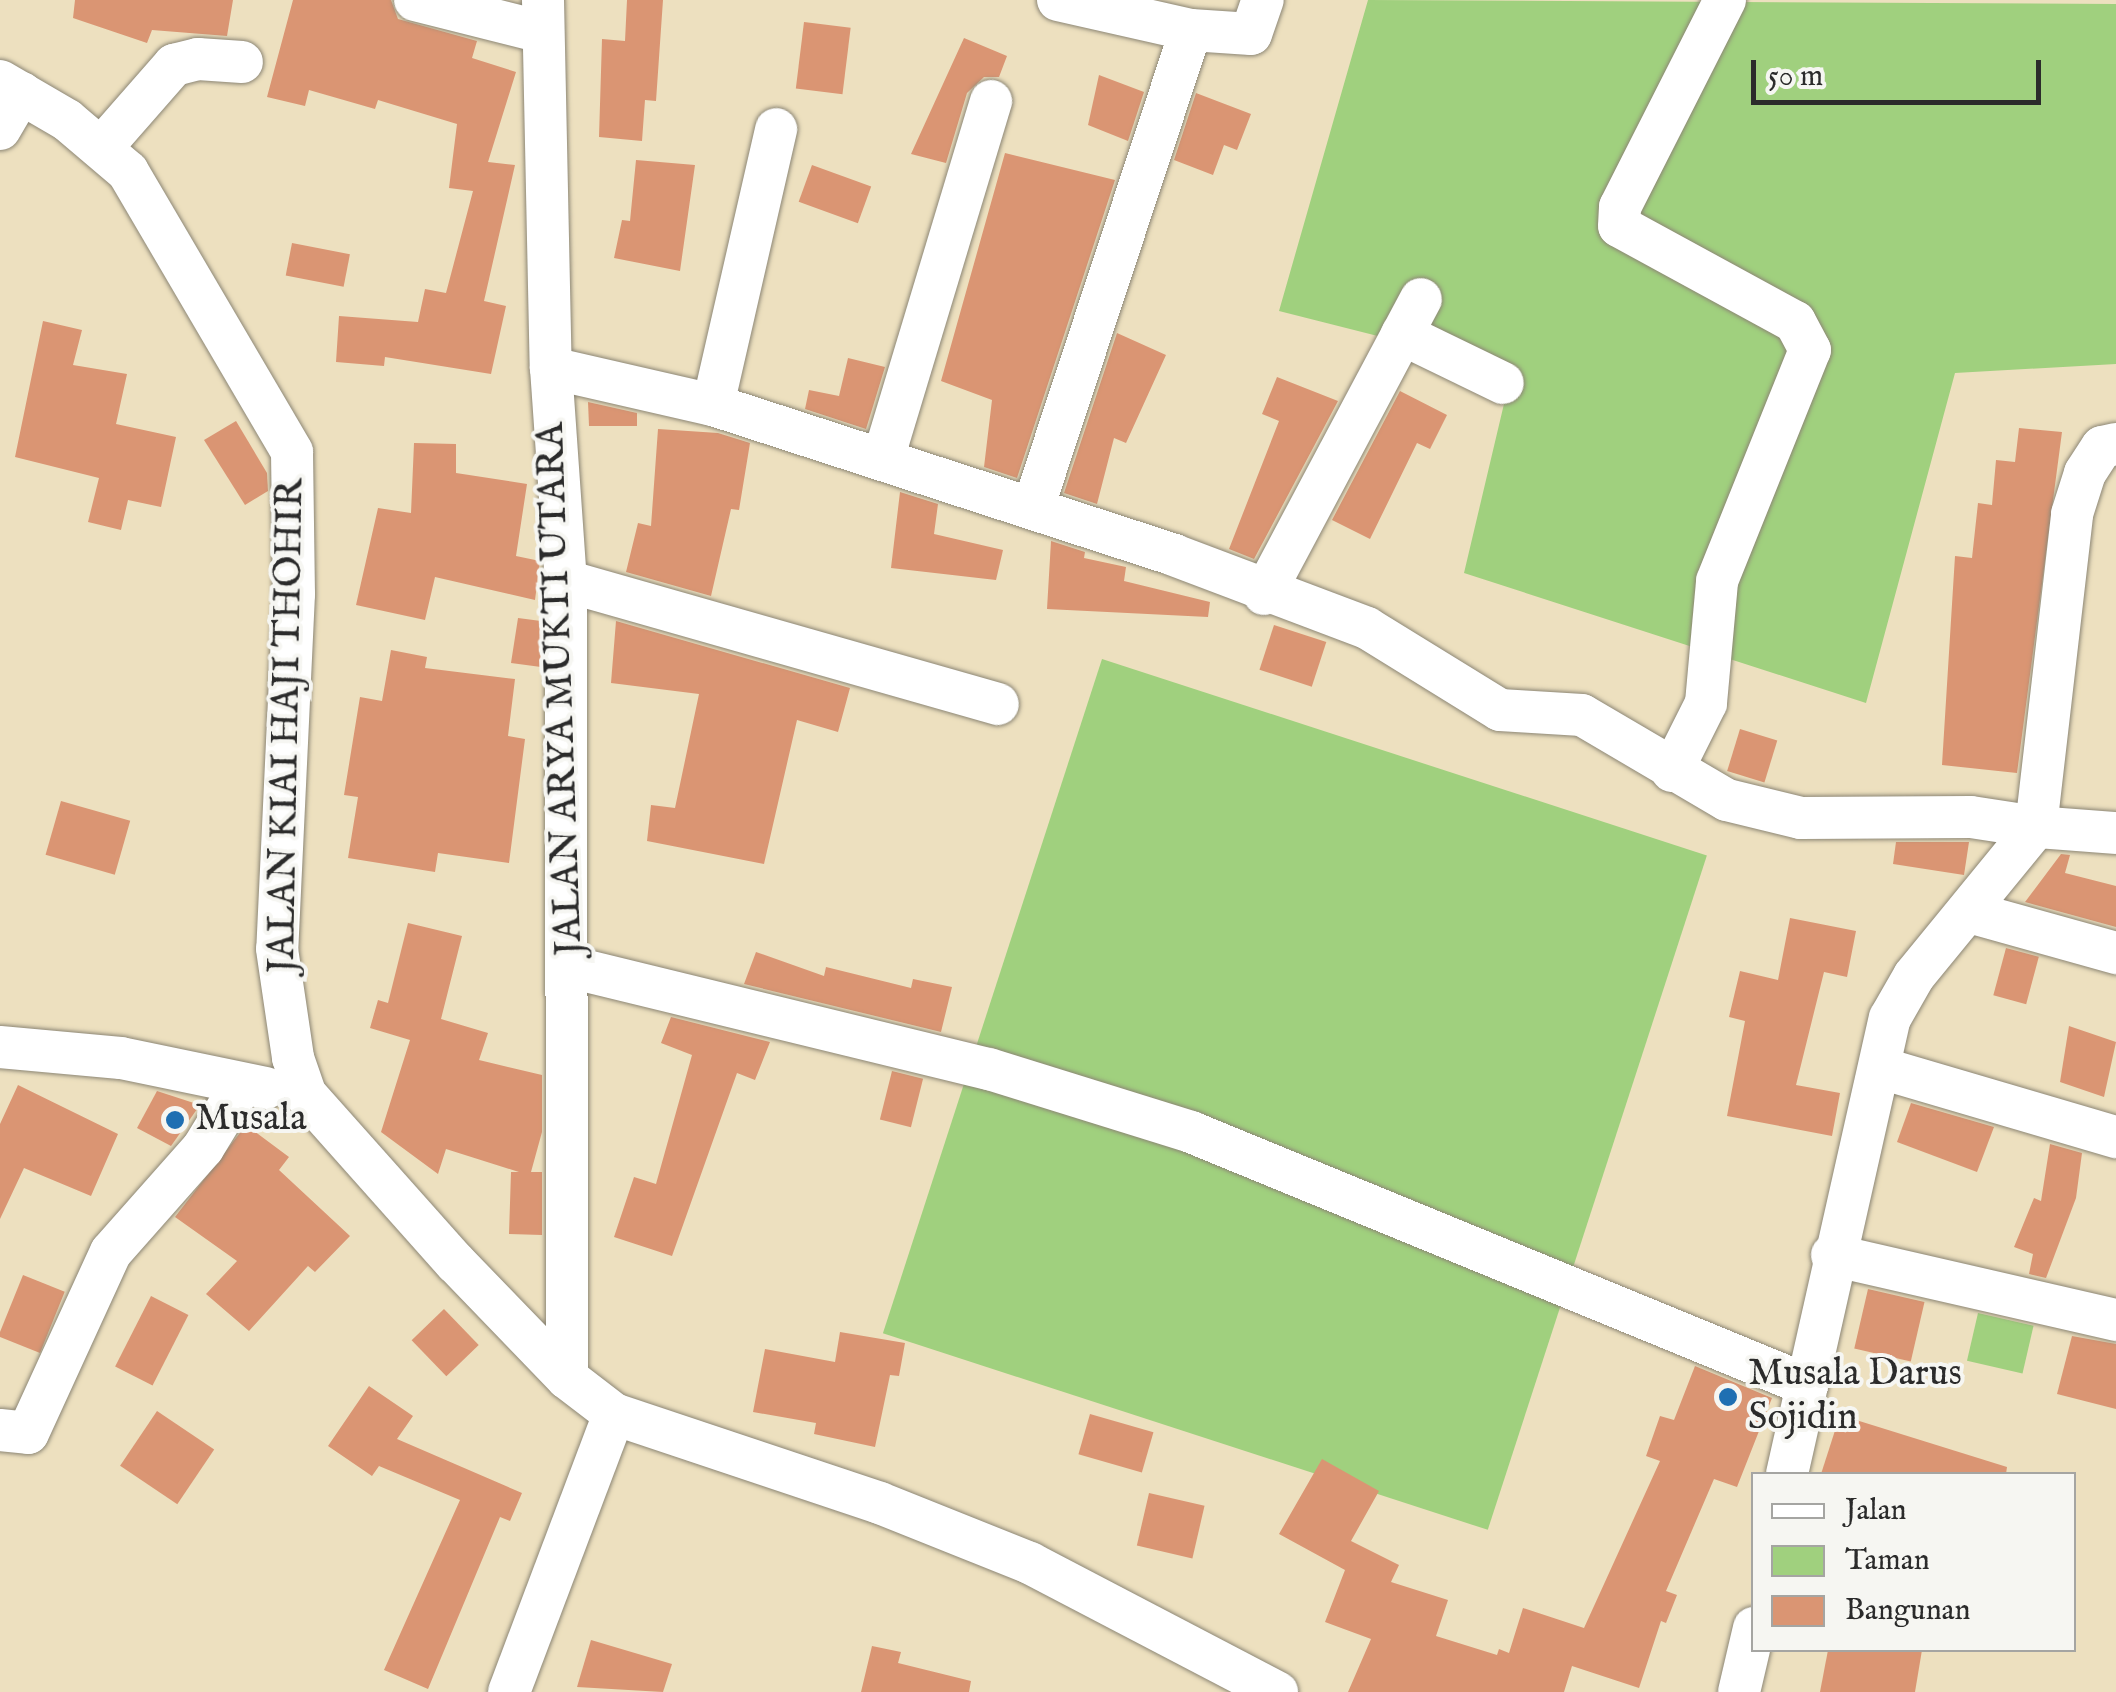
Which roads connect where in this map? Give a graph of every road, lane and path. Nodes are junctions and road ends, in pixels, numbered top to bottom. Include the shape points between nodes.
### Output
1 (415, 0) edge
2 (1028, 0) edge
3 (1058, 0) edge
4 (1263, 0) edge
5 (1725, 0) edge
6 (543, 16) edge
7 (1191, 30) junction
8 (242, 62) dead end
9 (7, 101) edge
10 (991, 101) dead end
11 (776, 129) dead end
12 (103, 146) junction
13 (551, 368) junction
14 (1504, 383) dead end
15 (712, 405) junction
16 (2116, 444) edge
17 (882, 459) junction
18 (1033, 508) junction
19 (566, 580) junction
20 (1264, 594) junction
21 (998, 704) dead end
22 (1672, 771) junction
23 (2036, 827) junction
24 (2116, 833) edge
25 (1969, 912) junction
26 (2116, 953) edge
27 (570, 967) junction
28 (0, 1047) edge
29 (1881, 1068) junction
30 (242, 1084) junction
31 (306, 1096) junction
32 (2116, 1137) edge
33 (1832, 1256) junction
34 (2116, 1320) edge
35 (568, 1378) junction
36 (1807, 1385) junction
37 (614, 1414) junction
38 (0, 1430) edge
39 (1787, 1472) edge
40 (1751, 1642) edge
41 (509, 1692) edge
42 (1277, 1692) edge
43 (1740, 1692) edge

1 - 6 street
2 - 3 street
3 - 7 street
4 - 7 street via 1251,34
5 - 22 street via 1620,207 1618,226 1795,322 1810,350 1717,581 1706,703
6 - 13 street, JALAN ARYA MUKTI UTARA
7 - 18 street
8 - 12 street via 198,58 174,65
9 - 12 street, JALAN KIAI HAJI THOHIR
10 - 17 street
11 - 15 street
12 - 31 street, JALAN KIAI HAJI THOHIR via 167,233 292,452 294,594 277,948 293,1058
13 - 15 street
13 - 19 street, JALAN ARYA MUKTI UTARA
14 - 20 street via 1412,316
15 - 17 street
16 - 23 street via 2102,446 2085,473 2072,514
17 - 18 street
18 - 20 street via 1174,555
19 - 21 street
19 - 27 street, JALAN ARYA MUKTI UTARA
20 - 22 street via 1367,628 1500,710 1564,712 1602,722
22 - 23 street via 1727,800 1801,818 1971,817
23 - 24 street
23 - 25 street
25 - 26 street
25 - 29 street via 1914,976 1890,1018
27 - 35 street, JALAN ARYA MUKTI UTARA
27 - 36 street via 989,1069 1191,1132
28 - 30 street via 121,1058
29 - 32 street
29 - 33 street
30 - 31 street
30 - 38 street via 202,1148 112,1252 28,1432
31 - 35 street, JALAN KIAI HAJI THOHIR
33 - 34 street
33 - 36 street
35 - 37 street, JALAN KIAI HAJI THOHIR
36 - 39 street
37 - 41 street
37 - 42 street, JALAN KIAI HAJI THOHIR via 880,1503 1030,1563
40 - 43 street

